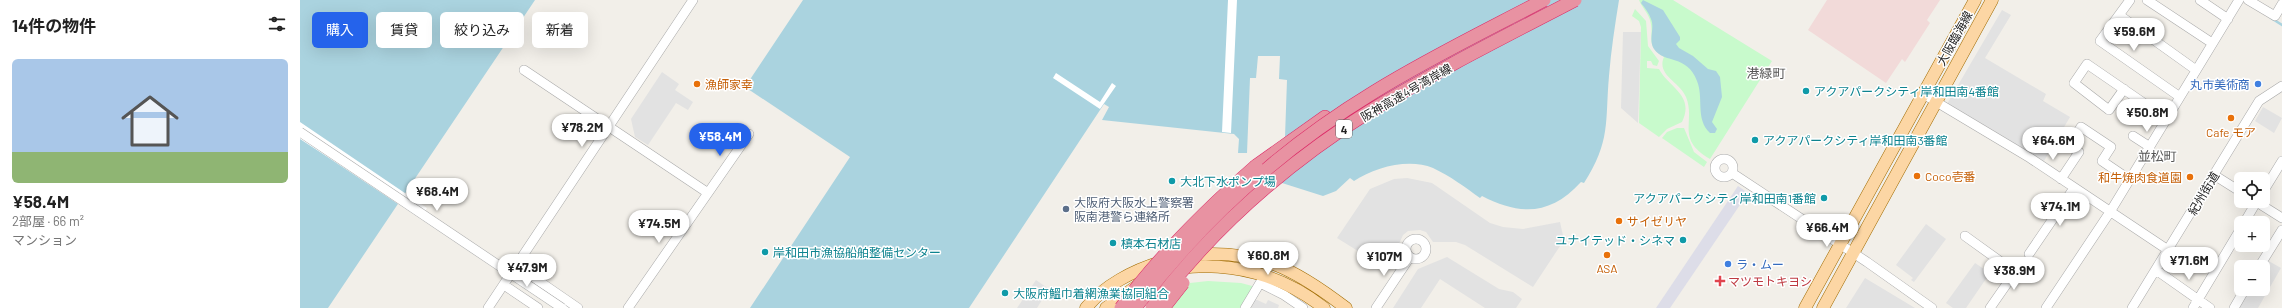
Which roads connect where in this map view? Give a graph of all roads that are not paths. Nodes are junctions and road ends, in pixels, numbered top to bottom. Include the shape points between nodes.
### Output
1 (693, 0) edge
2 (1544, 0) edge
3 (1575, 0) edge
4 (1975, 0) edge
5 (1992, 0) edge
6 (2130, 0) edge
7 (2147, 0) edge
8 (2200, 0) edge
9 (2239, 0) edge
10 (2248, 0) edge
11 (2282, 4) edge
12 (2119, 15) junction
13 (2228, 19) junction
14 (2212, 43) junction
15 (524, 70) dead end
16 (2196, 70) junction
17 (2282, 86) edge
18 (2124, 89) junction
19 (1373, 92) junction
20 (1924, 94) junction
21 (2180, 97) junction
22 (1936, 102) junction
23 (2167, 119) junction
24 (610, 125) junction
25 (300, 132) edge
26 (749, 134) dead end
27 (2133, 136) dead end
28 (2150, 147) junction
29 (2282, 161) edge
30 (1732, 173) dead end
31 (2214, 175) junction
32 (2061, 179) junction
33 (1275, 180) junction
34 (2130, 180) junction
35 (2270, 181) edge
36 (2074, 188) junction
37 (2234, 188) edge
38 (708, 193) junction
39 (2267, 208) edge
40 (2110, 212) junction
41 (2282, 218) edge
42 (2282, 230) edge
43 (1965, 236) dead end
44 (2234, 240) edge
45 (1840, 244) junction
46 (2168, 250) junction
47 (1852, 253) junction
48 (2029, 254) dead end
49 (1410, 257) dead end
50 (2263, 260) edge
51 (2022, 262) dead end
52 (516, 266) junction
53 (2156, 270) junction
54 (2015, 272) junction
55 (504, 285) junction
56 (2241, 296) edge
57 (2198, 300) junction
58 (488, 308) edge
59 (538, 308) edge
60 (562, 308) edge
61 (578, 308) edge
62 (628, 308) edge
63 (1086, 308) edge
64 (1106, 308) edge
65 (1121, 308) edge
66 (1135, 308) edge
67 (1152, 308) edge
68 (1164, 308) edge
69 (1245, 308) edge
70 (1303, 308) edge
71 (1324, 308) edge
72 (1346, 308) edge
73 (1376, 308) edge
74 (1805, 308) edge
75 (1823, 308) edge
76 (1932, 308) edge
77 (1990, 308) edge
78 (2046, 308) edge
79 (2132, 308) edge
80 (2193, 308) edge
81 (2210, 308) edge
82 (2234, 308) edge

1 - 24 street
2 - 19 highway, 阪神高速4号湾岸線 / 4, bridge
3 - 33 highway, 阪神高速4号湾岸線 / 4, bridge via 1370,112 1305,156
4 - 20 main road, 大阪臨海線
5 - 22 main road, 大阪臨海線
6 - 12 street
7 - 14 street
8 - 13 street
9 - 13 street
10 - 11 street via 2275,16
12 - 16 street
12 - 21 street via 2100,41
13 - 14 street
14 - 16 street
15 - 24 street
16 - 21 street
17 - 31 street, 紀州街道 via 2259,101
18 - 18 street via 2087,64 2074,83 2109,110
18 - 23 street
19 - 65 highway, 4, bridge via 1322,119 1256,166 1170,248
19 - 66 highway, 阪神高速4号湾岸線 / 4, bridge via 1288,152 1257,178 1202,230
20 - 22 street
20 - 45 main road, 大阪臨海線
21 - 23 street
22 - 32 street
22 - 47 main road, 大阪臨海線
23 - 28 street
24 - 38 street
24 - 52 street
25 - 60 street, bridge
26 - 38 street
27 - 28 street
28 - 34 street
29 - 35 street
30 - 45 street
31 - 37 street
31 - 46 street, 紀州街道
32 - 34 street via 2079,152 2069,146 2081,127 2111,147 2102,161
32 - 36 street
33 - 67 highway, 阪神高速4号湾岸線 / 4, bridge via 1213,237
33 - 68 highway, 4, bridge via 1215,243
34 - 40 street
36 - 40 street
36 - 48 street
38 - 62 street
39 - 41 street
40 - 46 street
40 - 78 street
42 - 50 street
43 - 54 street
44 - 57 street
45 - 47 street
45 - 74 main road, 大阪臨海線
46 - 53 street, 紀州街道
47 - 75 main road, 大阪臨海線
47 - 76 street
49 - 73 street
51 - 54 street
52 - 55 street
52 - 61 street
53 - 57 street
53 - 79 street, 紀州街道
54 - 77 street
55 - 58 street
55 - 59 street
56 - 82 street
57 - 80 street
57 - 81 street
63 - 72 main road via 1104,292 1148,266 1192,255 1252,257 1277,263 1299,274
64 - 71 main road via 1163,270 1213,266 1264,274 1295,288
69 - 70 street via 1260,283

